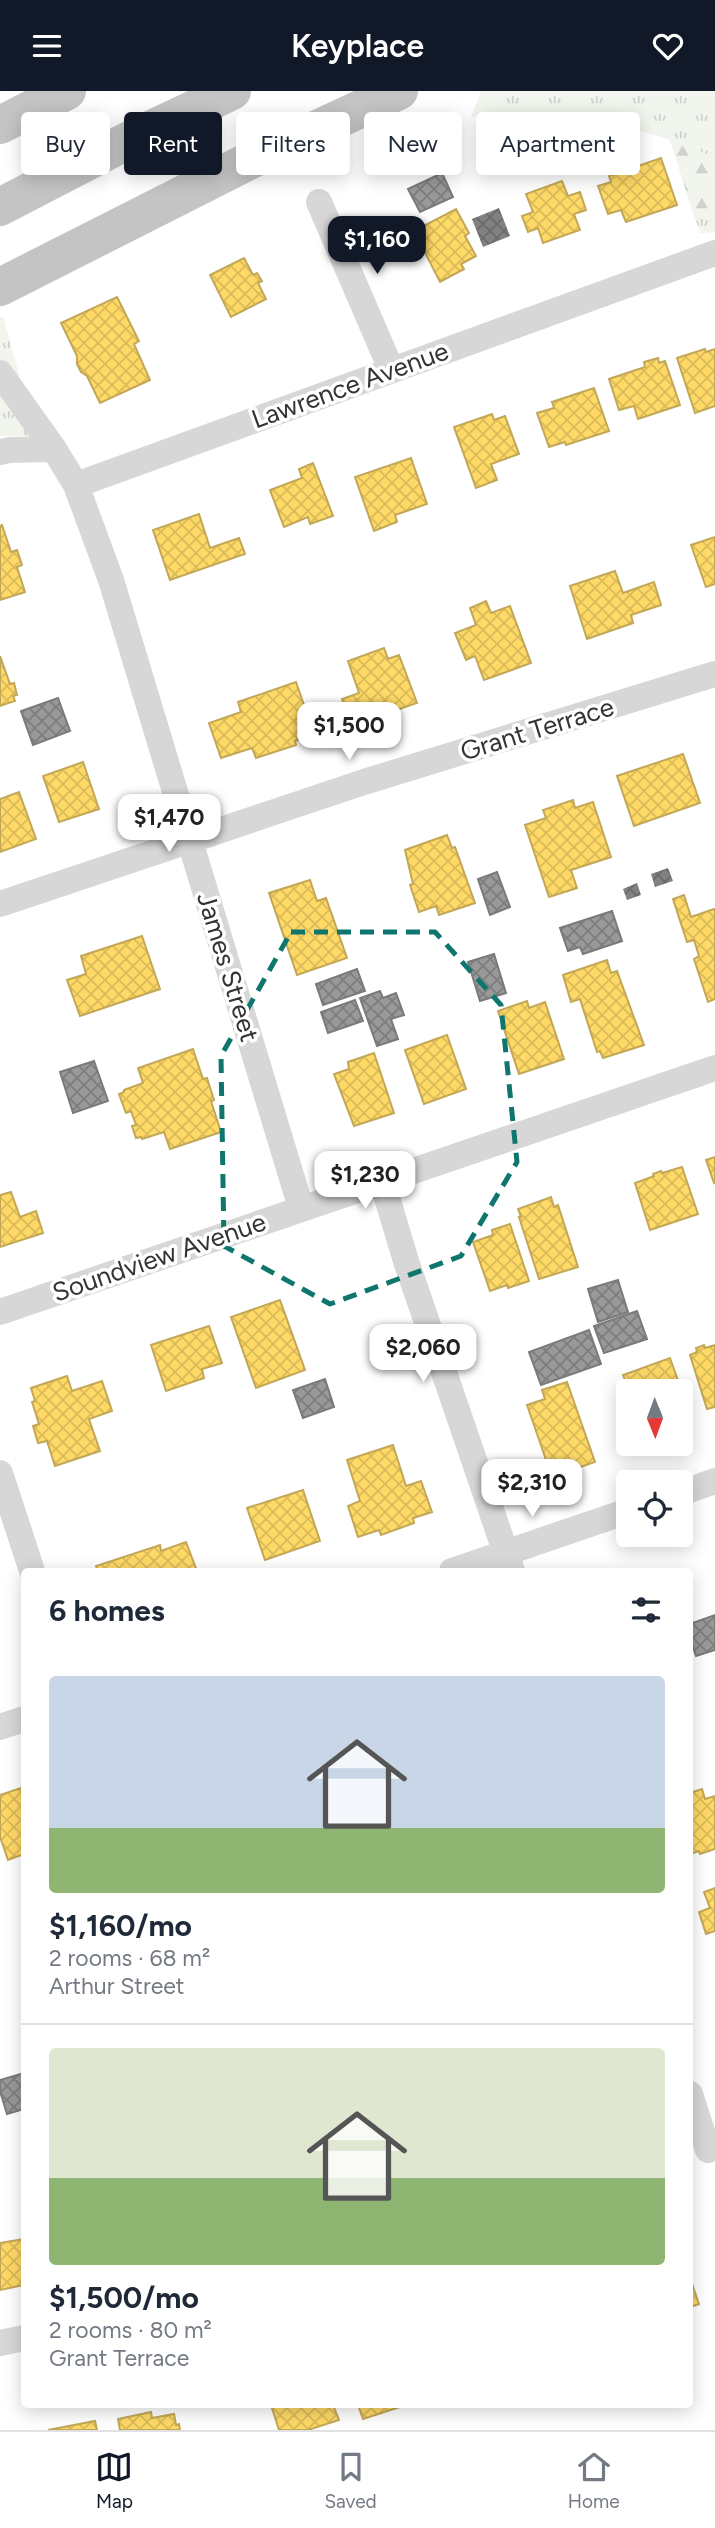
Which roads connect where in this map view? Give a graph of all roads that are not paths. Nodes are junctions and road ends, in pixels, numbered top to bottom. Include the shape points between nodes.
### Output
1 (56, 91) edge
2 (67, 91) edge
3 (232, 91) edge
4 (415, 91) edge
5 (385, 98) edge
6 (0, 125) edge
7 (319, 202) dead end
8 (0, 207) edge
9 (715, 253) edge
10 (0, 287) edge
11 (391, 369) junction
12 (0, 373) edge
13 (54, 449) junction
14 (0, 452) edge
15 (76, 485) junction
16 (715, 674) edge
17 (190, 841) junction
18 (0, 904) edge
19 (715, 1068) edge
20 (382, 1181) junction
21 (301, 1208) junction
22 (0, 1312) edge
23 (0, 1473) edge
24 (715, 1481) edge
25 (693, 1489) edge
26 (616, 1516) edge
27 (509, 1562) edge
28 (31, 1568) edge
29 (471, 1568) edge
30 (21, 1720) edge
31 (0, 1727) edge
32 (693, 2106) edge
33 (704, 2151) edge
34 (21, 2339) edge
35 (0, 2343) edge

1 - 6 highway
2 - 6 highway
3 - 8 highway
4 - 5 highway
5 - 10 highway
7 - 11 street
9 - 11 street, Lawrence Avenue
11 - 15 street, Lawrence Avenue
12 - 13 street
13 - 14 street
13 - 15 street
15 - 17 street, James Street via 111,580
16 - 17 street, Grant Terrace
17 - 18 street, Grant Terrace
17 - 21 street, James Street
19 - 20 street, Soundview Avenue
20 - 21 street, Soundview Avenue
20 - 27 street
21 - 22 street, Soundview Avenue
23 - 28 street
24 - 25 street
26 - 27 street
27 - 29 street
30 - 31 street
32 - 33 street
34 - 35 street

